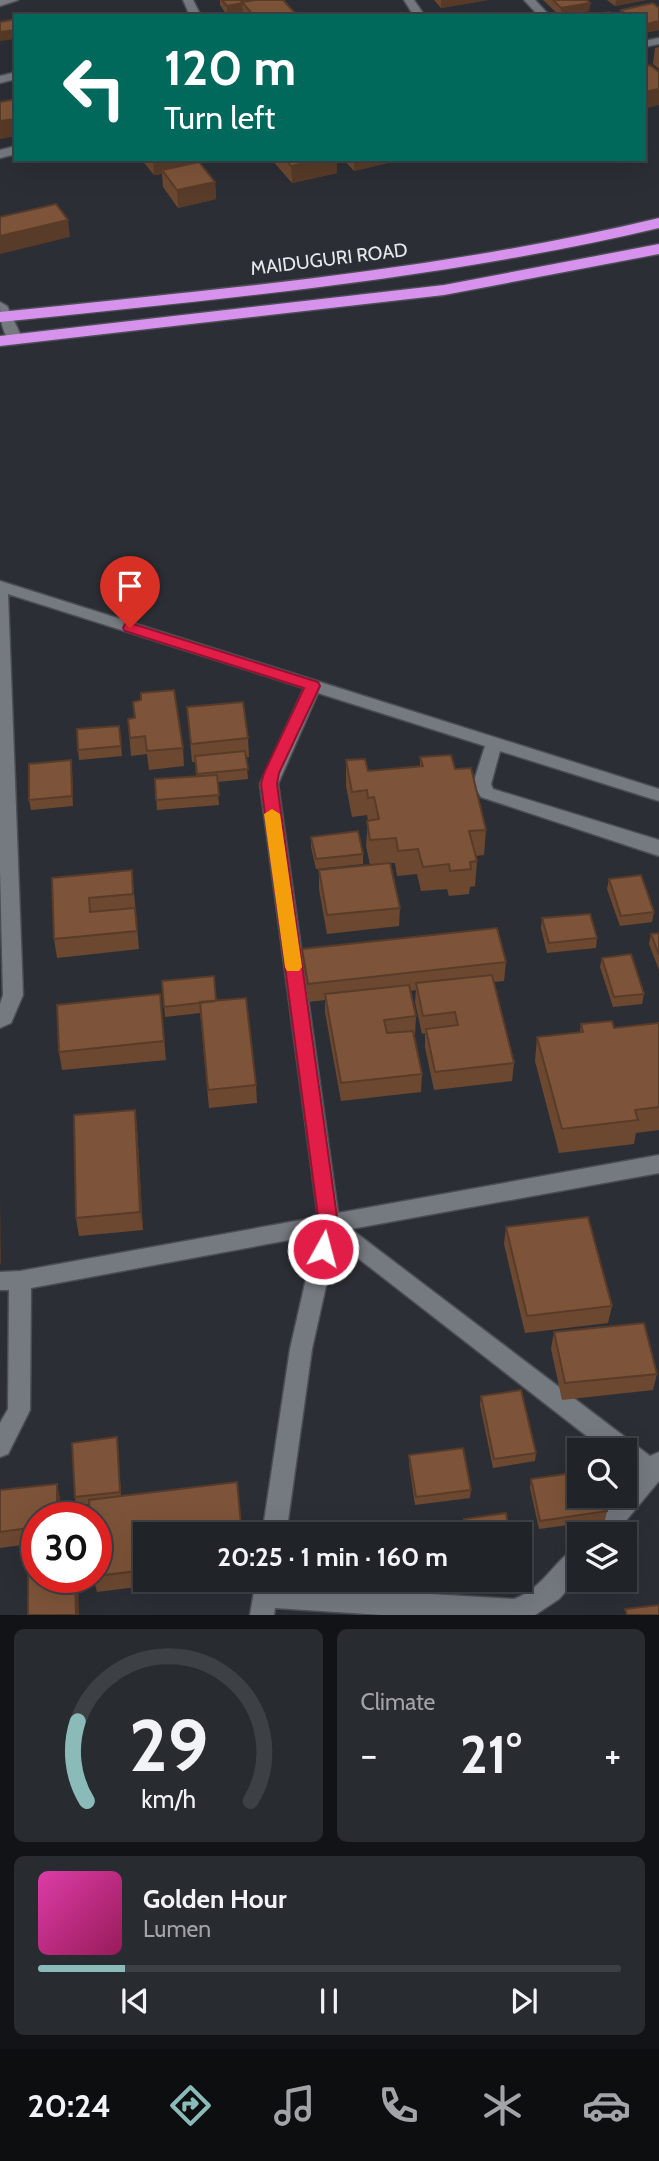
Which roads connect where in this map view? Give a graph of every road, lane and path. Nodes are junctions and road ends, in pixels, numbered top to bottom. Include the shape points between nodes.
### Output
1 (13, 0) edge
2 (529, 0) edge
3 (0, 3) edge
4 (543, 14) edge
5 (659, 223) edge
6 (659, 249) edge
7 (2, 313) edge
8 (8, 341) edge
9 (0, 586) edge
10 (313, 686) junction
11 (494, 743) junction
12 (659, 795) edge
13 (659, 849) edge
14 (0, 1020) edge
15 (659, 1164) edge
16 (329, 1224) junction
17 (10, 1281) edge
18 (608, 1438) edge
19 (0, 1446) edge
20 (637, 1457) edge
21 (655, 1467) edge
22 (277, 1522) edge
23 (610, 1522) edge
24 (567, 1573) edge
25 (265, 1597) edge

1 - 3 street
2 - 4 street
5 - 7 highway, MAIDUGURI ROAD via 542,249 391,273
6 - 8 highway, MAIDUGURI ROAD via 444,290
7 - 8 street
9 - 10 street
9 - 14 street via 13,995
10 - 11 street
10 - 16 street via 269,784
11 - 12 street
11 - 13 street via 482,784 487,793
15 - 16 street
16 - 17 street
16 - 18 street
16 - 22 street via 300,1349
17 - 19 street via 19,1410
20 - 21 street
21 - 23 street
24 - 25 street via 550,1594 514,1611

